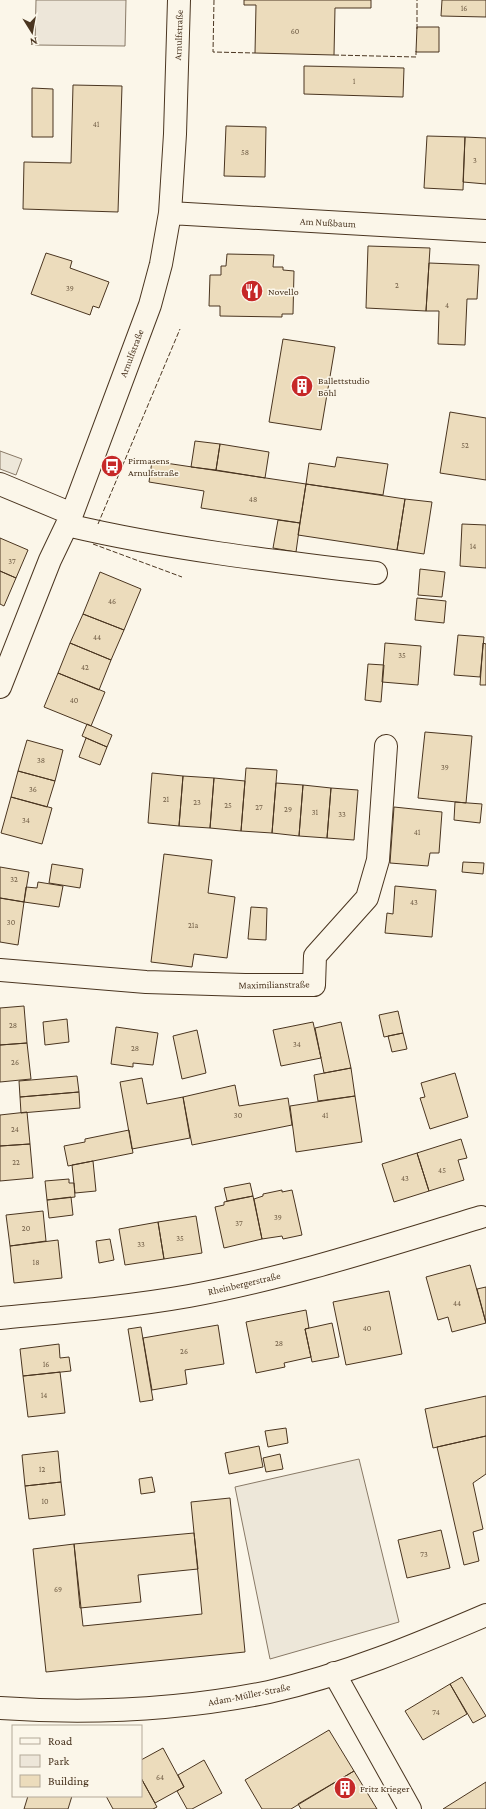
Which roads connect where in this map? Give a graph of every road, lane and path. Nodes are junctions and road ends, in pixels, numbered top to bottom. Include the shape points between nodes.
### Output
1 (179, 0) edge
2 (170, 213) junction
3 (486, 232) edge
4 (0, 484) edge
5 (69, 520) junction
6 (376, 573) dead end
7 (0, 687) edge
8 (386, 746) dead end
9 (0, 970) edge
10 (481, 1217) dead end
11 (0, 1318) edge
12 (486, 1615) edge
13 (334, 1673) junction
14 (0, 1707) edge
15 (410, 1809) edge

1 - 2 street, Arnulfstraße
2 - 3 street, Am Nußbaum
2 - 5 street, Arnulfstraße via 150,305
4 - 5 street
5 - 6 street via 101,533 227,556
5 - 7 street, Arnulfstraße
8 - 9 street, Maximilianstraße via 378,860 367,898 315,956 314,985 146,982
10 - 11 street, Rheinbergerstraße via 346,1258 190,1296
12 - 13 street, Adam-Müller-Straße via 430,1639
13 - 14 street, Adam-Müller-Straße via 269,1692 206,1703 109,1710 50,1711
13 - 15 street

